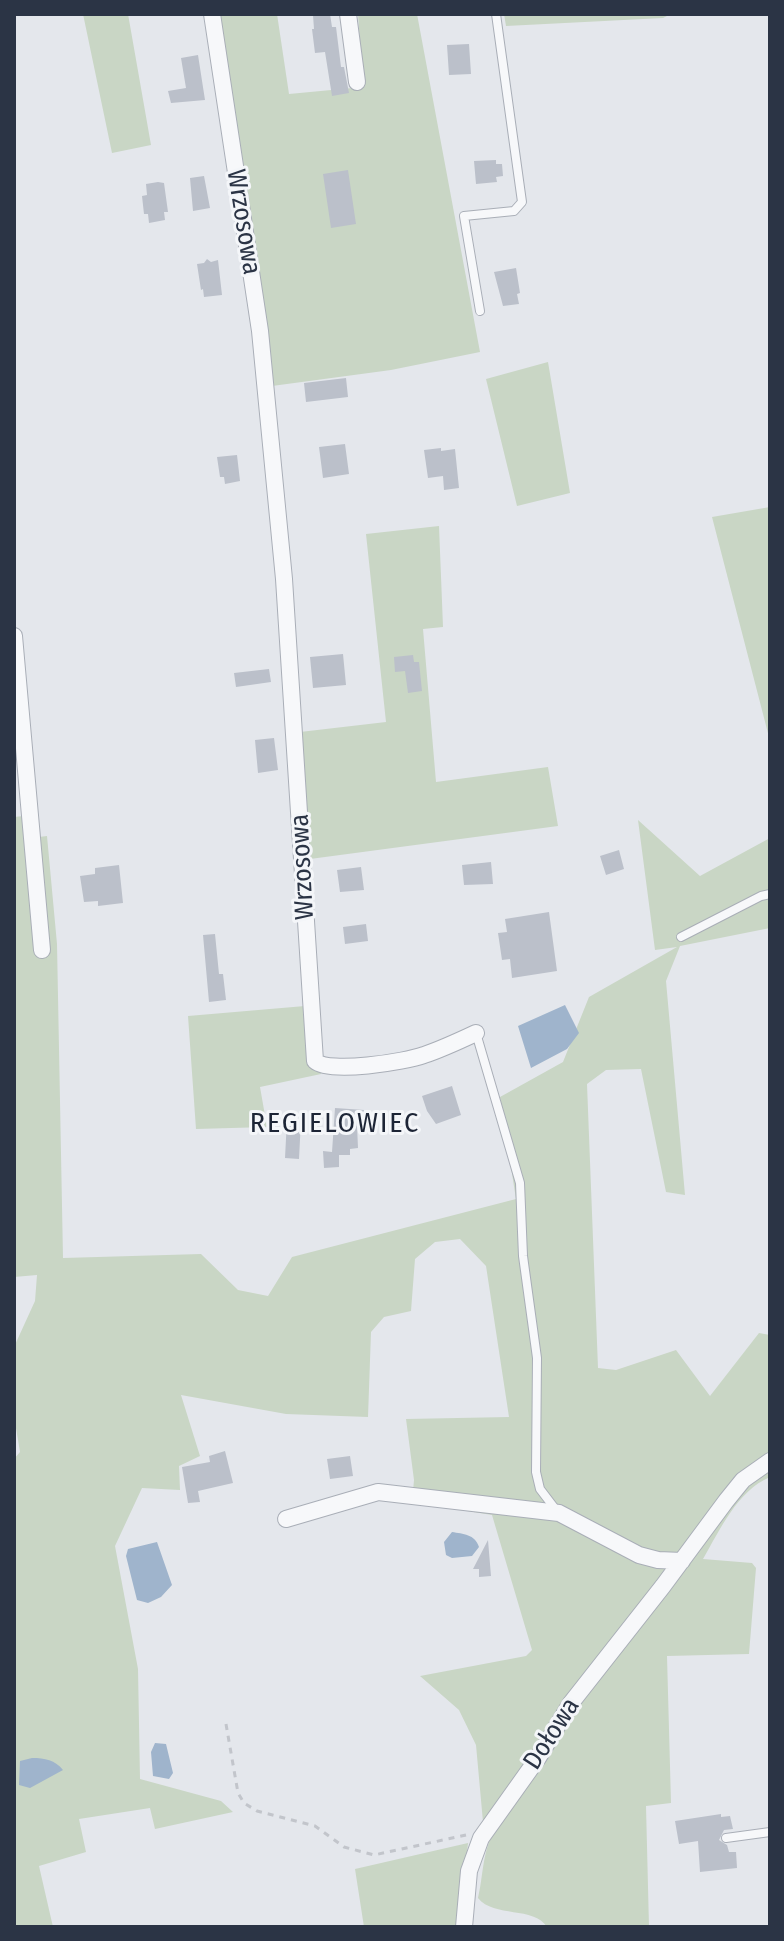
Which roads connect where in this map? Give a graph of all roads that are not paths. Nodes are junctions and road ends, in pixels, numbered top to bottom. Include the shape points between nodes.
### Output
1 (212, 14) edge
2 (348, 14) edge
3 (496, 14) edge
4 (357, 82) dead end
5 (480, 311) dead end
6 (14, 636) edge
7 (770, 894) edge
8 (681, 937) dead end
9 (42, 950) dead end
10 (476, 1033) joint
11 (770, 1461) edge
12 (559, 1513) junction
13 (286, 1519) dead end
14 (682, 1561) junction
15 (770, 1832) edge
16 (726, 1838) dead end
17 (464, 1927) edge

1 - 10 street, Wrzosowa via 261,346 284,579 315,1061 334,1067 397,1062
2 - 4 street
3 - 5 lane via 522,202 514,211 464,216
6 - 9 street
7 - 8 lane
10 - 12 lane, Wrzosowa via 520,1183 523,1256 537,1358 536,1472 540,1489
11 - 14 street, Dołowa via 743,1480
12 - 13 street via 378,1492
12 - 14 street via 639,1555
14 - 17 street, Dołowa via 571,1703 481,1838 469,1871
15 - 16 lane

